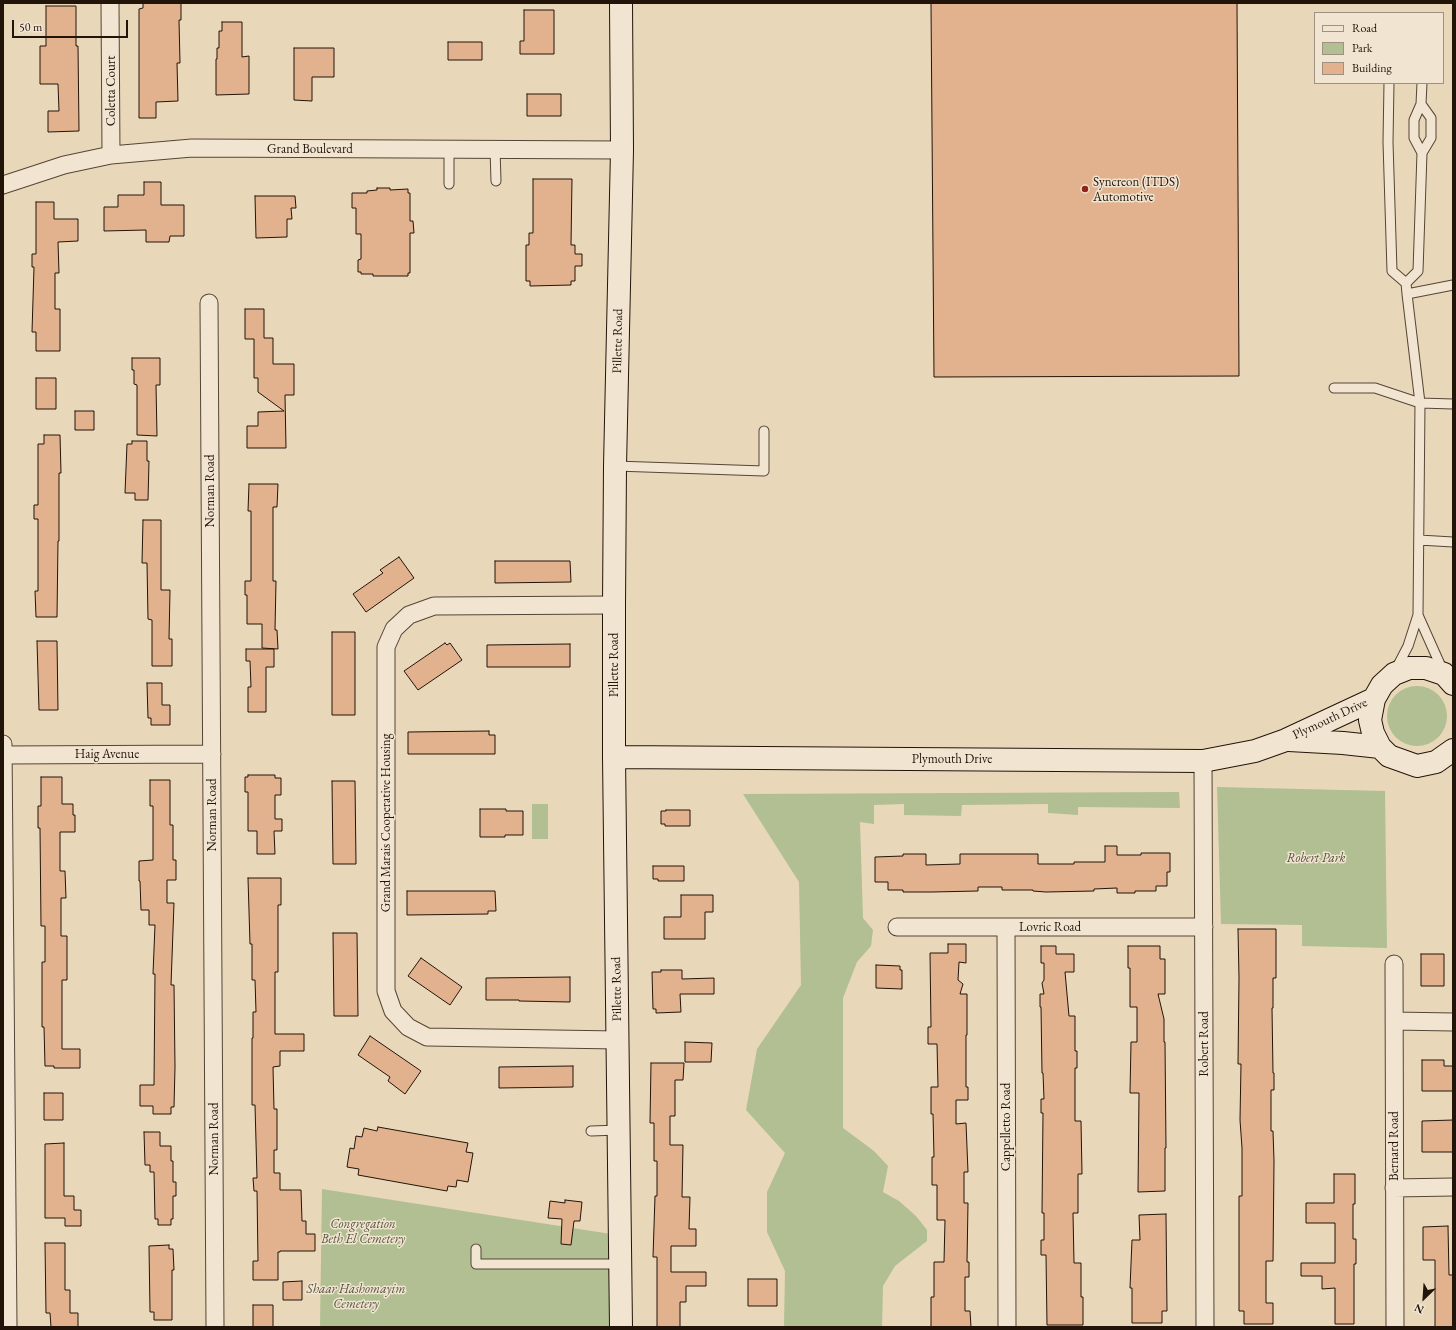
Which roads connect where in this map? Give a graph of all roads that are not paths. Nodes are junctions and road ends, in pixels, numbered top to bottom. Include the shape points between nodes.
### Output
1 (110, 3) edge
2 (621, 3) edge
3 (1389, 84) edge
4 (1422, 84) edge
5 (1422, 104) junction
6 (449, 149) junction
7 (495, 149) junction
8 (622, 150) junction
9 (1422, 153) junction
10 (111, 155) junction
11 (496, 181) dead end
12 (449, 184) dead end
13 (3, 185) edge
14 (1406, 283) junction
15 (1453, 286) edge
16 (1406, 294) junction
17 (209, 303) dead end
18 (1334, 388) dead end
19 (1420, 403) junction
20 (1453, 404) edge
21 (764, 431) dead end
22 (615, 466) junction
23 (1419, 540) junction
24 (1453, 542) edge
25 (614, 605) junction
26 (1418, 615) junction
27 (1394, 674) junction
28 (1449, 679) edge
29 (1374, 699) junction
30 (1286, 740) junction
31 (3, 744) edge
32 (1380, 747) junction
33 (1453, 751) edge
34 (212, 754) junction
35 (3, 755) edge
36 (614, 757) junction
37 (1203, 761) junction
38 (897, 927) dead end
39 (1006, 927) junction
40 (1204, 927) junction
41 (1394, 964) dead end
42 (1394, 1021) junction
43 (1453, 1022) edge
44 (618, 1040) junction
45 (4, 1072) edge
46 (619, 1130) junction
47 (591, 1131) dead end
48 (1394, 1188) junction
49 (1453, 1188) edge
50 (476, 1249) dead end
51 (621, 1264) junction
52 (8, 1327) edge
53 (215, 1327) edge
54 (621, 1327) edge
55 (1007, 1327) edge
56 (1205, 1327) edge
57 (1395, 1327) edge

1 - 10 street, Coletta Court
2 - 8 street, Pillette Road
3 - 14 lane via 1392,271
4 - 5 lane
5 - 9 lane via 1414,120 1414,138
5 - 9 lane via 1431,118 1431,138
6 - 7 street, Grand Boulevard
6 - 10 street, Grand Boulevard via 192,148
6 - 12 lane
7 - 8 street, Grand Boulevard
7 - 11 lane
8 - 22 street, Pillette Road
9 - 14 lane via 1418,271
10 - 13 street, Grand Boulevard via 64,165
14 - 16 lane
15 - 16 lane
16 - 19 lane
17 - 34 street, Norman Road
18 - 19 lane via 1375,388
19 - 20 lane
19 - 23 lane
21 - 22 lane via 764,470
22 - 25 street, Pillette Road
23 - 24 lane
23 - 26 lane
25 - 36 street, Pillette Road
25 - 44 street, Grand Marais Cooperative Housing via 434,606 408,615 394,629 386,647 386,990 393,1011 408,1027 428,1037
26 - 27 lane via 1408,646
26 - 28 lane
27 - 28 street via 1409,668 1426,668
27 - 29 street via 1382,685
29 - 30 street, Plymouth Drive
29 - 32 street via 1370,720
30 - 32 street, Plymouth Drive
30 - 37 street, Plymouth Drive via 1254,751
31 - 35 street
32 - 33 street via 1389,756 1417,766 1436,762
34 - 35 street, Haig Avenue
34 - 53 street, Norman Road
35 - 45 street
36 - 37 street, Plymouth Drive
36 - 44 street, Pillette Road
37 - 40 street, Robert Road
38 - 39 street, Lovric Road
39 - 40 street, Lovric Road
39 - 55 street, Cappelletto Road
40 - 56 street, Robert Road
41 - 42 street, Bernard Road
42 - 43 street
42 - 48 street, Bernard Road
44 - 46 street, Pillette Road
45 - 52 street
46 - 47 lane
46 - 51 street, Pillette Road
48 - 49 street
48 - 57 street, Bernard Road
50 - 51 lane via 476,1264
51 - 54 street, Pillette Road

